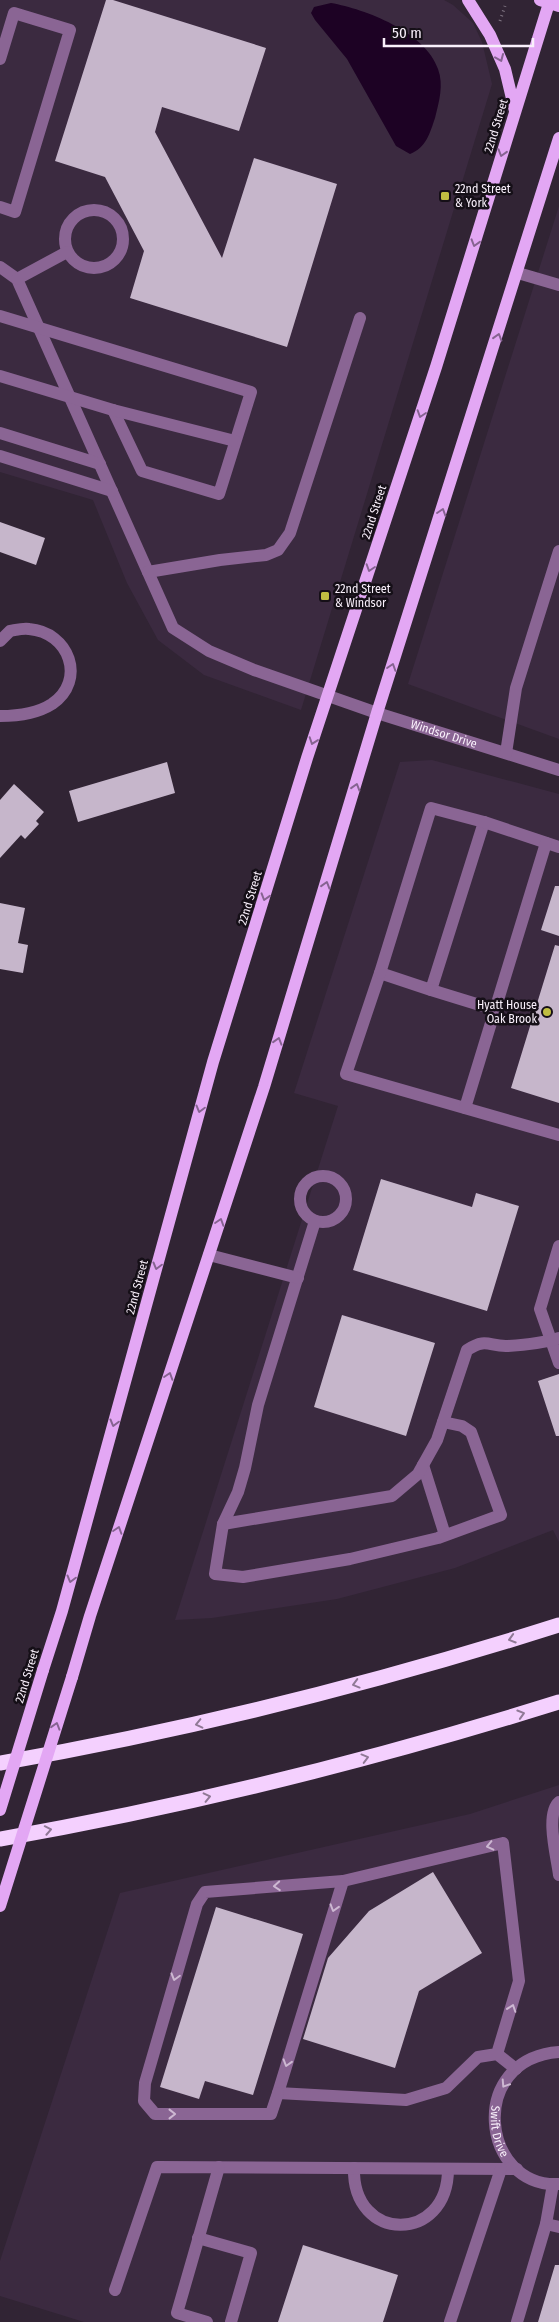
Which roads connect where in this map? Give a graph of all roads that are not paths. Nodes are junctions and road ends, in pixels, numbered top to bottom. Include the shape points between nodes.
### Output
1 (468, 0) edge
2 (549, 2) edge
3 (0, 60) edge
4 (515, 110) junction
5 (559, 138) edge
6 (0, 208) edge
7 (67, 252) junction
8 (0, 267) edge
9 (518, 273) junction
10 (18, 279) junction
11 (559, 285) edge
12 (0, 316) edge
13 (360, 318) dead end
14 (39, 327) junction
15 (0, 376) edge
16 (70, 398) junction
17 (114, 410) junction
18 (0, 433) edge
19 (235, 441) junction
20 (0, 456) edge
21 (100, 464) junction
22 (112, 491) junction
23 (559, 550) edge
24 (148, 572) junction
25 (0, 641) edge
26 (329, 695) junction
27 (377, 713) junction
28 (0, 716) edge
29 (506, 753) junction
30 (559, 770) edge
31 (484, 822) junction
32 (546, 843) junction
33 (559, 847) edge
34 (380, 973) junction
35 (431, 990) junction
36 (496, 1010) junction
37 (465, 1108) junction
38 (559, 1135) edge
39 (316, 1221) dead end
40 (559, 1246) edge
41 (209, 1255) junction
42 (298, 1278) junction
43 (555, 1339) edge
44 (559, 1362) edge
45 (443, 1422) junction
46 (424, 1465) junction
47 (223, 1524) junction
48 (446, 1536) junction
49 (559, 1625) edge
50 (559, 1702) edge
51 (0, 1763) edge
52 (559, 1802) edge
53 (0, 1810) edge
54 (0, 1839) edge
55 (559, 1875) edge
56 (343, 1881) junction
57 (0, 1906) edge
58 (559, 2052) edge
59 (497, 2054) junction
60 (516, 2069) junction
61 (278, 2093) junction
62 (219, 2167) junction
63 (354, 2168) junction
64 (448, 2169) junction
65 (501, 2169) junction
66 (517, 2169) junction
67 (556, 2184) edge
68 (553, 2226) edge
69 (198, 2238) junction
70 (115, 2290) dead end
71 (207, 2322) edge
72 (231, 2322) edge
73 (450, 2322) edge
74 (518, 2322) edge

1 -> 4 main road via 490,35 505,69
2 - 4 main road, 22nd Street
3 - 6 street via 14,13 70,30 14,212
4 -> 26 main road, 22nd Street via 436,367
5 - 9 main road
7 - 7 street via 84,267 103,268 118,256 122,248 121,228 116,219 98,210 88,210 71,220 66,229
7 - 10 street
8 - 10 street
9 - 11 street
27 -> 9 main road
10 - 14 street, Windsor Drive
12 - 14 street
13 - 24 street via 290,533 278,550 266,555
14 - 16 street, Windsor Drive
14 - 19 street via 252,392
15 - 16 street
16 - 17 street
16 - 21 street, Windsor Drive
17 - 19 street
17 - 19 street via 142,471 219,494
18 - 21 street
20 - 22 street
21 - 22 street, Windsor Drive
22 - 24 street, Windsor Drive
23 - 29 street via 516,688
24 - 26 street, Windsor Drive via 173,628 209,651
25 - 28 street via 10,631 29,629 50,634 64,646 70,662 70,677 64,691 52,704 30,713
26 - 27 street, Windsor Drive
26 -> 53 main road, 22nd Street, bridge via 214,1062 65,1601
27 - 29 street, Windsor Drive
41 -> 27 main road via 264,1087
29 - 30 street, Windsor Drive
31 - 32 street
31 - 34 street via 431,808
31 - 35 street
32 - 33 street
32 - 36 street
34 - 35 street
34 - 37 street via 346,1074
35 - 36 street
36 - 37 street
37 - 38 street
39 - 42 street
40 - 43 street via 540,1309
41 - 42 street
57 -> 41 main road, bridge via 90,1616
42 - 47 street via 258,1405 238,1492
43 - 44 street
43 - 45 street via 506,1346 489,1342 467,1350
45 - 46 street
45 - 48 street via 462,1426 471,1432 501,1516
46 - 47 street via 392,1496
46 - 48 street
47 - 48 street via 215,1574 243,1577 350,1559
49 -> 51 highway via 270,1707
54 -> 50 highway via 289,1778
52 - 55 street via 551,1817
59 -> 56 street via 519,1982 503,1843
56 -> 61 street
56 -> 61 street via 205,1892 197,1904 145,2083 144,2101 155,2114 271,2114
58 - 60 street, Swift Drive via 543,2054
59 - 60 street
59 - 61 street via 478,2057 446,2088 406,2100
60 -> 66 street, Swift Drive via 502,2086 494,2108 494,2131 502,2152
62 - 63 street
62 - 69 street
62 - 70 street via 157,2167
63 - 64 street
63 - 64 street via 357,2198 378,2219 392,2224 422,2220 434,2211 448,2184
64 - 65 street
65 - 66 street
65 - 73 street
66 - 67 street, Swift Drive via 534,2180
67 - 68 street
68 - 74 street
69 - 71 street via 177,2313
69 - 72 street via 251,2253

